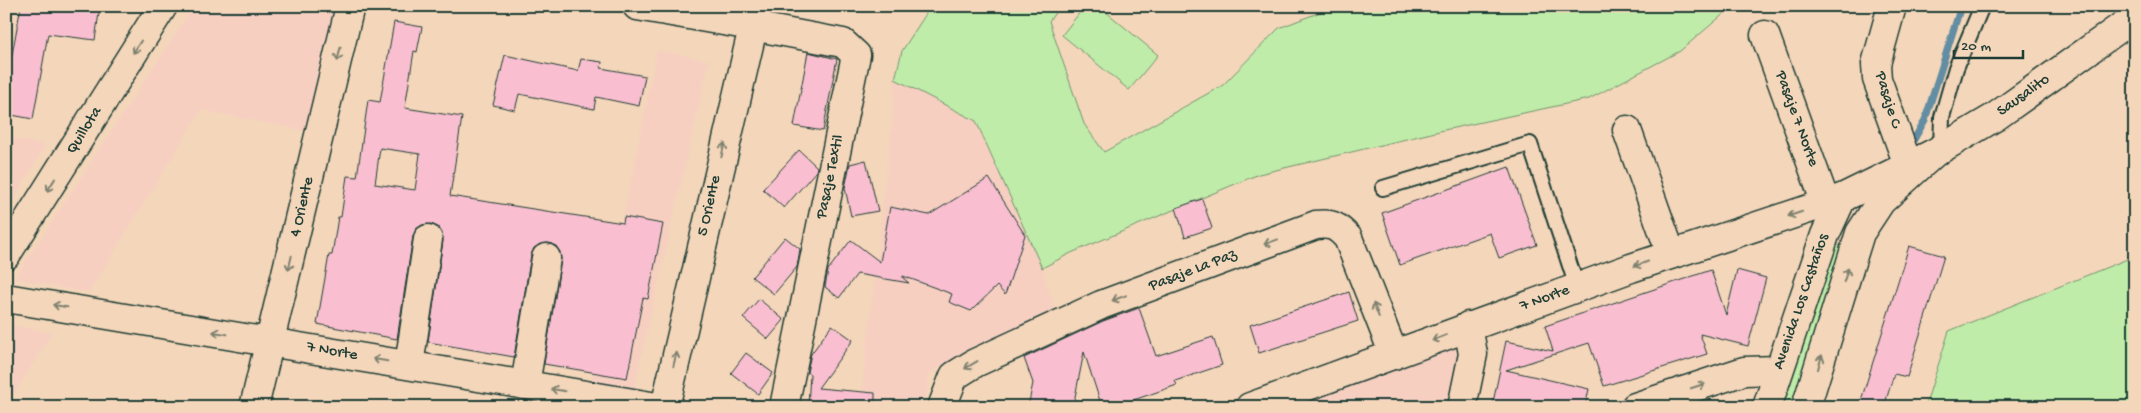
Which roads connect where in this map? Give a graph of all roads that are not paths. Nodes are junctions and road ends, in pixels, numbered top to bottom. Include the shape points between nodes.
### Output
1 (164, 6) edge
2 (350, 6) edge
3 (638, 6) edge
4 (1892, 6) edge
5 (1982, 6) edge
6 (755, 16) edge
7 (2135, 17) edge
8 (1765, 35) dead end
9 (1626, 130) dead end
10 (1937, 150) junction
11 (1908, 165) junction
12 (1382, 188) dead end
13 (1834, 201) junction
14 (1860, 233) junction
15 (428, 238) dead end
16 (1671, 254) junction
17 (6, 255) edge
18 (546, 258) dead end
19 (1578, 287) junction
20 (6, 298) edge
21 (1468, 326) junction
22 (271, 342) junction
23 (1394, 355) junction
24 (409, 365) junction
25 (1778, 370) junction
26 (526, 385) junction
27 (254, 407) edge
28 (657, 407) edge
29 (664, 407) edge
30 (784, 407) edge
31 (942, 407) edge
32 (1250, 407) edge
33 (1462, 407) edge
34 (1635, 407) edge
35 (1767, 407) edge
36 (1806, 407) edge

1 -> 17 street, Quillota
2 -> 22 street, 4 Oriente
3 - 6 street
4 - 11 street, Pasaje C via 1876,64 1877,80
5 - 10 lane via 1956,68 1942,117
29 -> 6 street, 5 Oriente
6 - 30 street, Pasaje Textil via 843,42 856,56
7 - 10 street, Sausalito via 1995,117
8 - 13 street, Pasaje 7 Norte
9 - 16 street
10 - 11 street, Sausalito
10 - 14 street, Sausalito via 1881,201
11 - 13 street, Sausalito
12 - 19 lane via 1530,144
13 - 14 street, Pasaje 7 Norte via 1856,213
13 -> 16 street, 7 Norte
13 - 25 street, Avenida Los Castaños
36 -> 14 street, Avenida Los Castaños
15 - 24 street
16 -> 19 street, 7 Norte
18 - 26 street
19 - 21 street, 7 Norte
22 -> 20 street, 7 Norte
21 -> 23 street, 7 Norte
21 - 33 street via 1473,354
24 -> 22 street, 7 Norte
22 - 27 street, 4 Oriente
23 -> 31 street, Pasaje La Paz via 1348,238 1338,227 1316,225 1101,305 975,363 954,376
23 - 32 street, 7 Norte
24 - 26 street, 7 Norte
34 -> 25 street via 1744,371
25 - 35 street, Avenida Los Castaños
28 -> 26 street, 7 Norte

